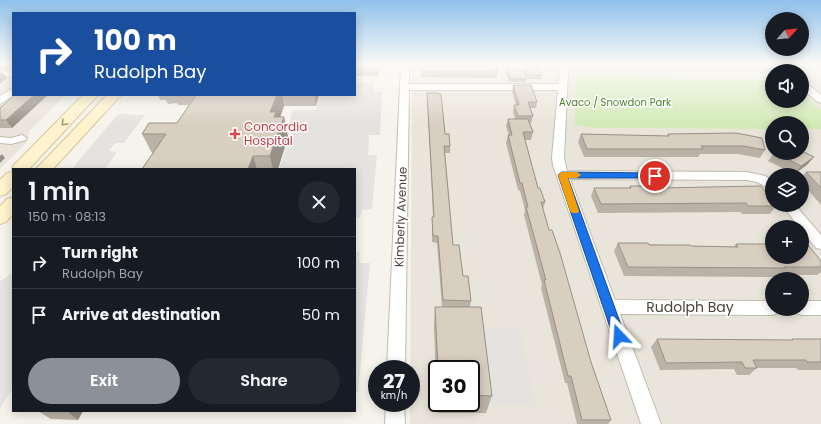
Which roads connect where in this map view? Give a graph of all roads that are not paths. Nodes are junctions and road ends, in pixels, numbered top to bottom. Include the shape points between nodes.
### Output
1 (405, 87) joint
2 (562, 87) joint
3 (809, 90) edge
4 (12, 91) edge
5 (90, 96) edge
6 (113, 96) edge
7 (821, 100) edge
8 (0, 101) edge
9 (22, 138) dead end
10 (0, 140) edge
11 (21, 168) edge
12 (45, 168) edge
13 (562, 175) junction
14 (12, 178) edge
15 (765, 182) edge
16 (0, 190) edge
17 (12, 203) edge
18 (794, 212) edge
19 (0, 217) edge
20 (821, 244) edge
21 (609, 307) junction
22 (765, 308) edge
23 (809, 308) edge
24 (821, 308) edge
25 (396, 360) edge
26 (395, 412) edge
27 (395, 424) edge
28 (651, 424) edge

1 - 2 street
1 - 25 street, Kimberly Avenue
2 - 13 street via 558,158
3 - 7 street
4 - 8 street
5 -> 11 main road
6 - 12 main road
9 - 10 street
13 - 15 street via 747,176
13 - 21 street
14 - 16 main road
17 - 19 main road
18 - 20 street
21 - 22 street, Rudolph Bay
21 - 28 street
23 - 24 street
26 - 27 street

